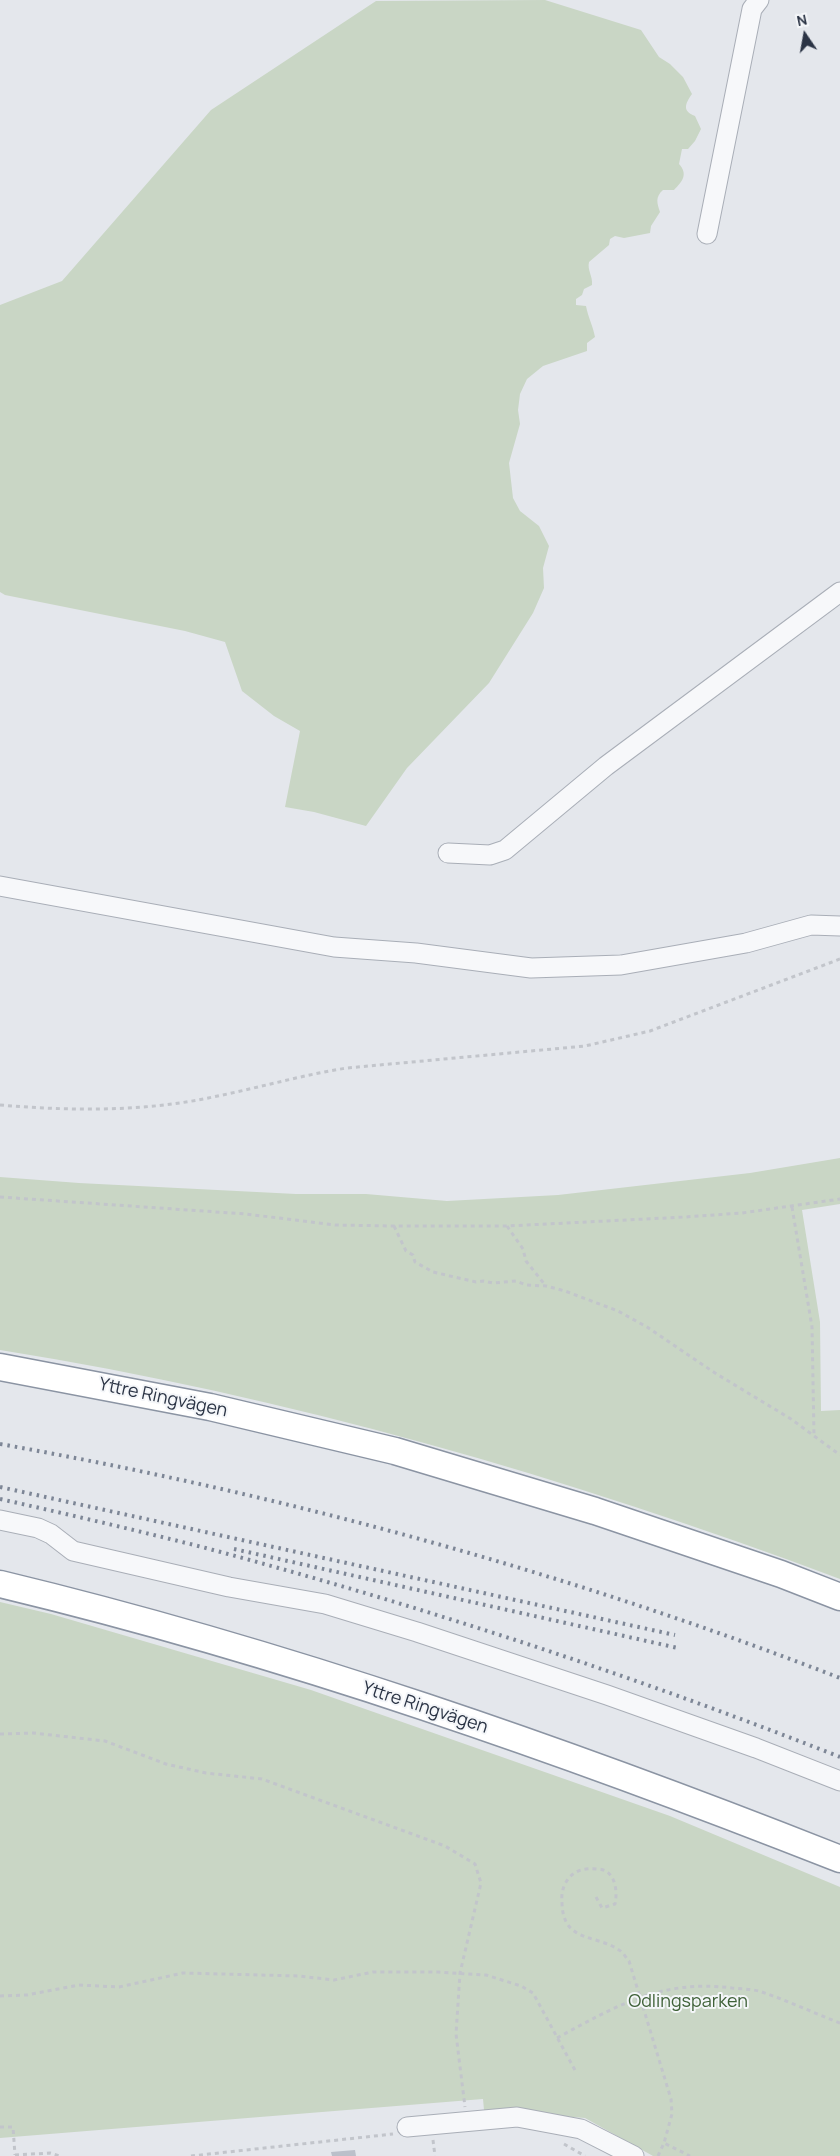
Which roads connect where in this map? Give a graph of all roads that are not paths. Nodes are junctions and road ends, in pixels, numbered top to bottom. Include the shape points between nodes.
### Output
1 (759, 0) edge
2 (707, 234) dead end
3 (840, 592) edge
4 (448, 854) dead end
5 (0, 886) edge
6 (840, 926) edge
7 (0, 1366) edge
8 (0, 1520) edge
9 (0, 1584) edge
10 (840, 1597) edge
11 (840, 1781) edge
12 (840, 1860) edge
13 (403, 2130) road end
14 (634, 2156) edge

1 - 2 street via 752,9
3 - 4 street via 606,766 505,850 490,855
5 - 6 street via 334,947 416,953 530,968 620,965 746,943 811,925
7 - 10 highway, Yttre Ringvägen via 210,1407 395,1451 595,1512
8 - 11 street via 38,1528 73,1551 229,1588 325,1604 607,1695
9 - 12 highway, Yttre Ringvägen via 258,1654 443,1713 673,1793
13 - 14 street via 516,2117 581,2128

